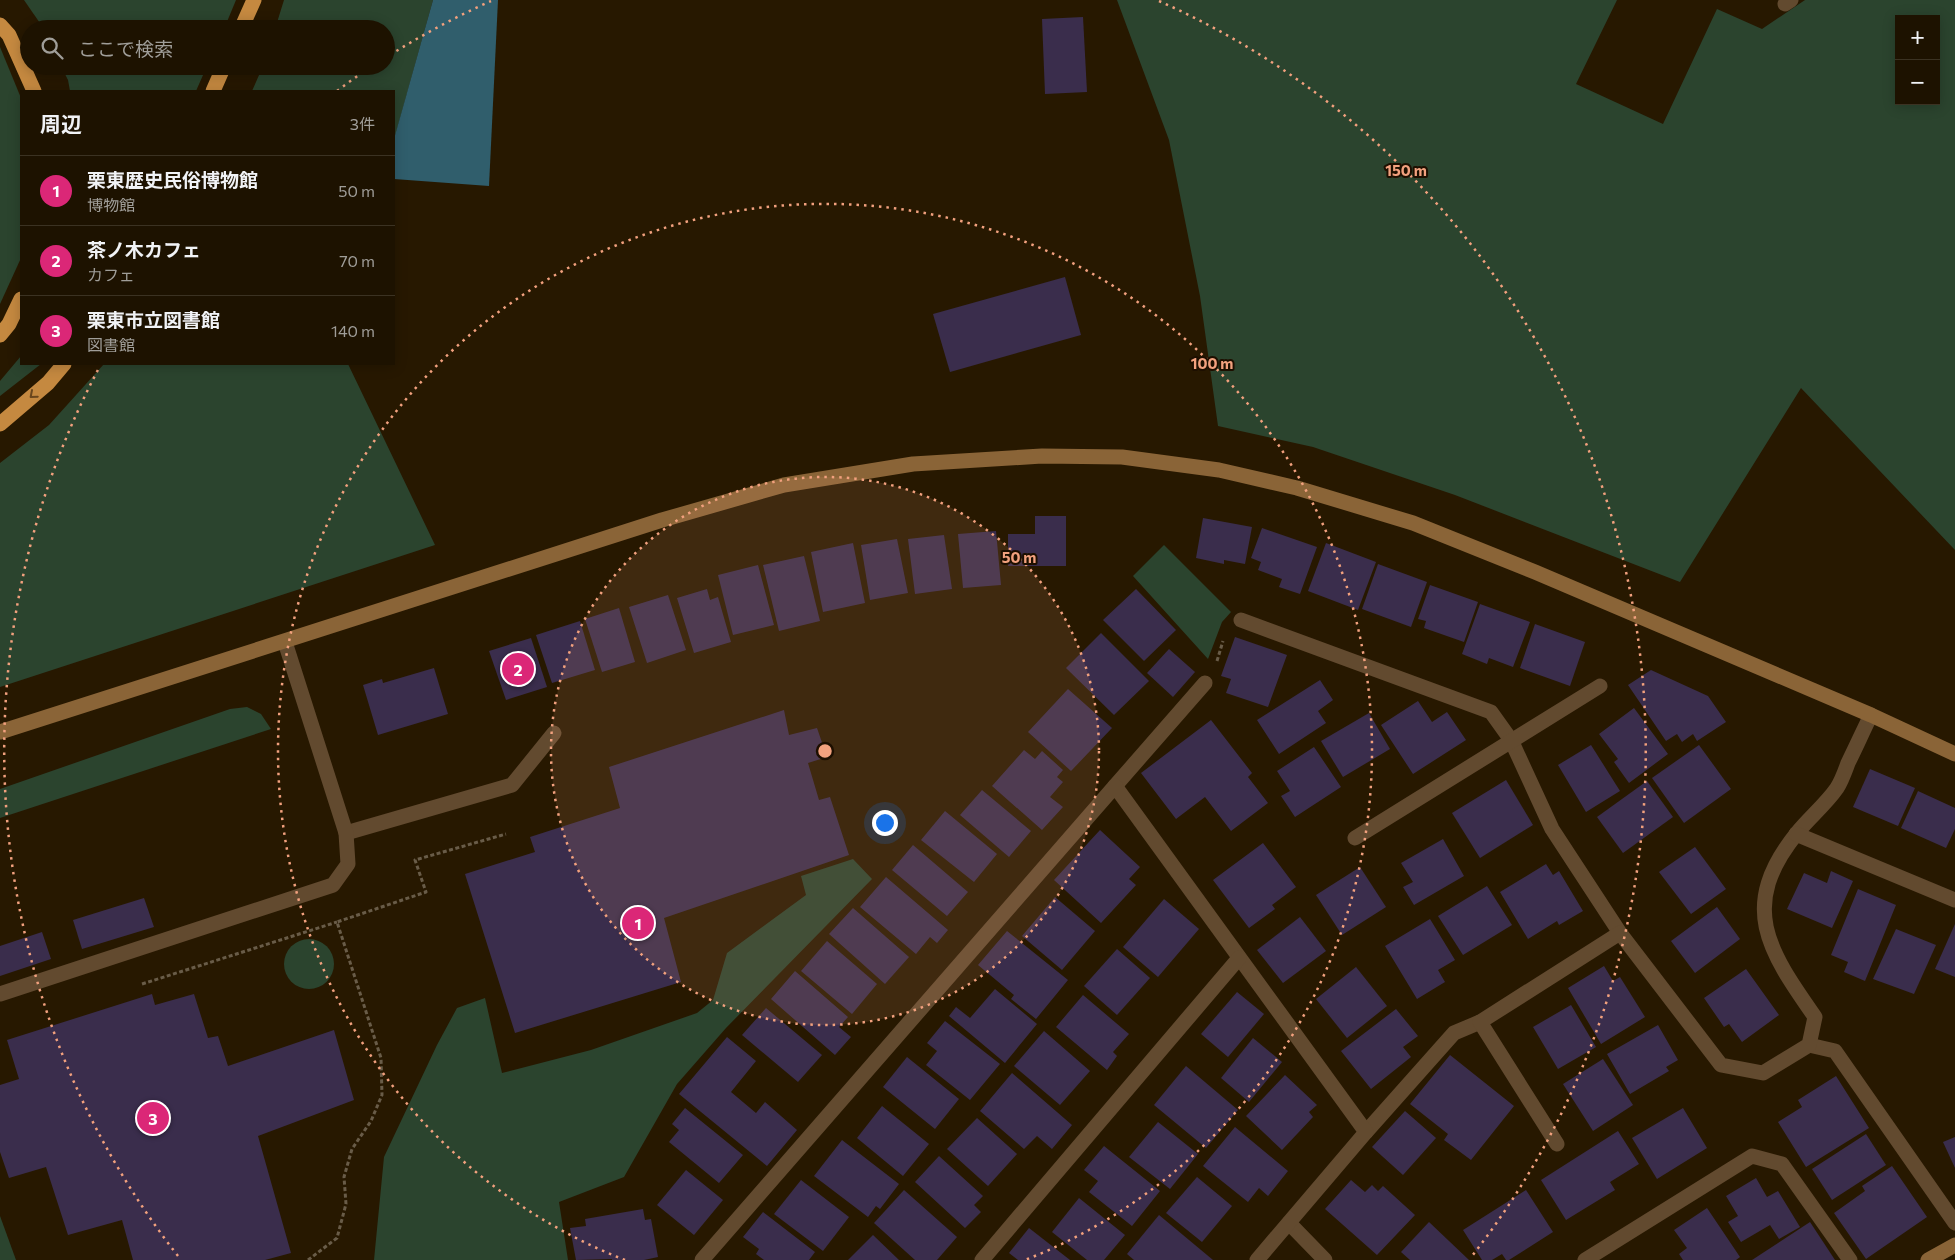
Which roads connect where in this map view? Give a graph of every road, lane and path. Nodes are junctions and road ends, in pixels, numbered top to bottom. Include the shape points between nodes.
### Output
1 (254, 0) edge
2 (245, 20) edge
3 (0, 24) edge
4 (20, 60) edge
5 (27, 75) edge
6 (220, 75) edge
7 (34, 90) edge
8 (213, 90) edge
9 (20, 301) edge
10 (0, 335) edge
11 (63, 365) edge
12 (0, 424) edge
13 (1240, 620) dead end
14 (285, 642) junction
15 (1204, 683) dead end
16 (1600, 686) dead end
17 (1871, 715) junction
18 (0, 732) edge
19 (554, 732) dead end
20 (1511, 740) junction
21 (1955, 754) edge
22 (1115, 786) junction
23 (346, 833) junction
24 (506, 834) dead end
25 (1796, 834) junction
26 (1355, 838) dead end
27 (1955, 900) edge
28 (337, 922) junction
29 (1620, 934) junction
30 (1239, 958) junction
31 (142, 984) dead end
32 (0, 994) edge
33 (1480, 1022) junction
34 (1810, 1045) junction
35 (1366, 1132) junction
36 (1557, 1144) dead end
37 (1289, 1223) junction
38 (1955, 1223) edge
39 (1955, 1245) edge
40 (308, 1260) edge
41 (702, 1260) edge
42 (982, 1260) edge
43 (1257, 1260) edge
44 (1325, 1260) edge
45 (1585, 1260) edge
46 (1850, 1260) edge
47 (1928, 1260) edge

1 - 2 highway
3 - 4 highway
5 - 7 highway
6 - 8 highway
9 - 10 highway
11 -> 12 highway via 48,383
13 - 20 street via 1491,712
14 - 17 street via 662,520 784,485 913,464 1042,456 1122,457 1219,470 1297,488 1413,523
14 - 18 street
14 - 23 street
15 - 22 street
16 - 20 street
17 - 21 street
17 - 25 street via 1837,788
19 - 23 street via 512,785
20 - 26 street
20 - 29 street via 1552,829
22 - 30 street
22 - 41 street
23 - 32 street via 348,864 333,885
24 - 28 path via 415,860 426,892
25 - 27 street
25 - 34 street via 1780,857 1766,888 1764,922 1774,952 1816,1017
28 - 31 path
28 - 40 path via 381,1058 382,1095 371,1121 352,1149 344,1177 346,1204 337,1238
29 - 33 street
29 - 34 street via 1721,1065 1763,1073
30 - 35 street
30 - 42 street
33 - 35 street via 1454,1033
33 - 36 street
34 - 38 street via 1835,1052
35 - 37 street
37 - 43 street
37 - 44 street
39 - 47 street
45 - 46 street via 1752,1156 1782,1164

